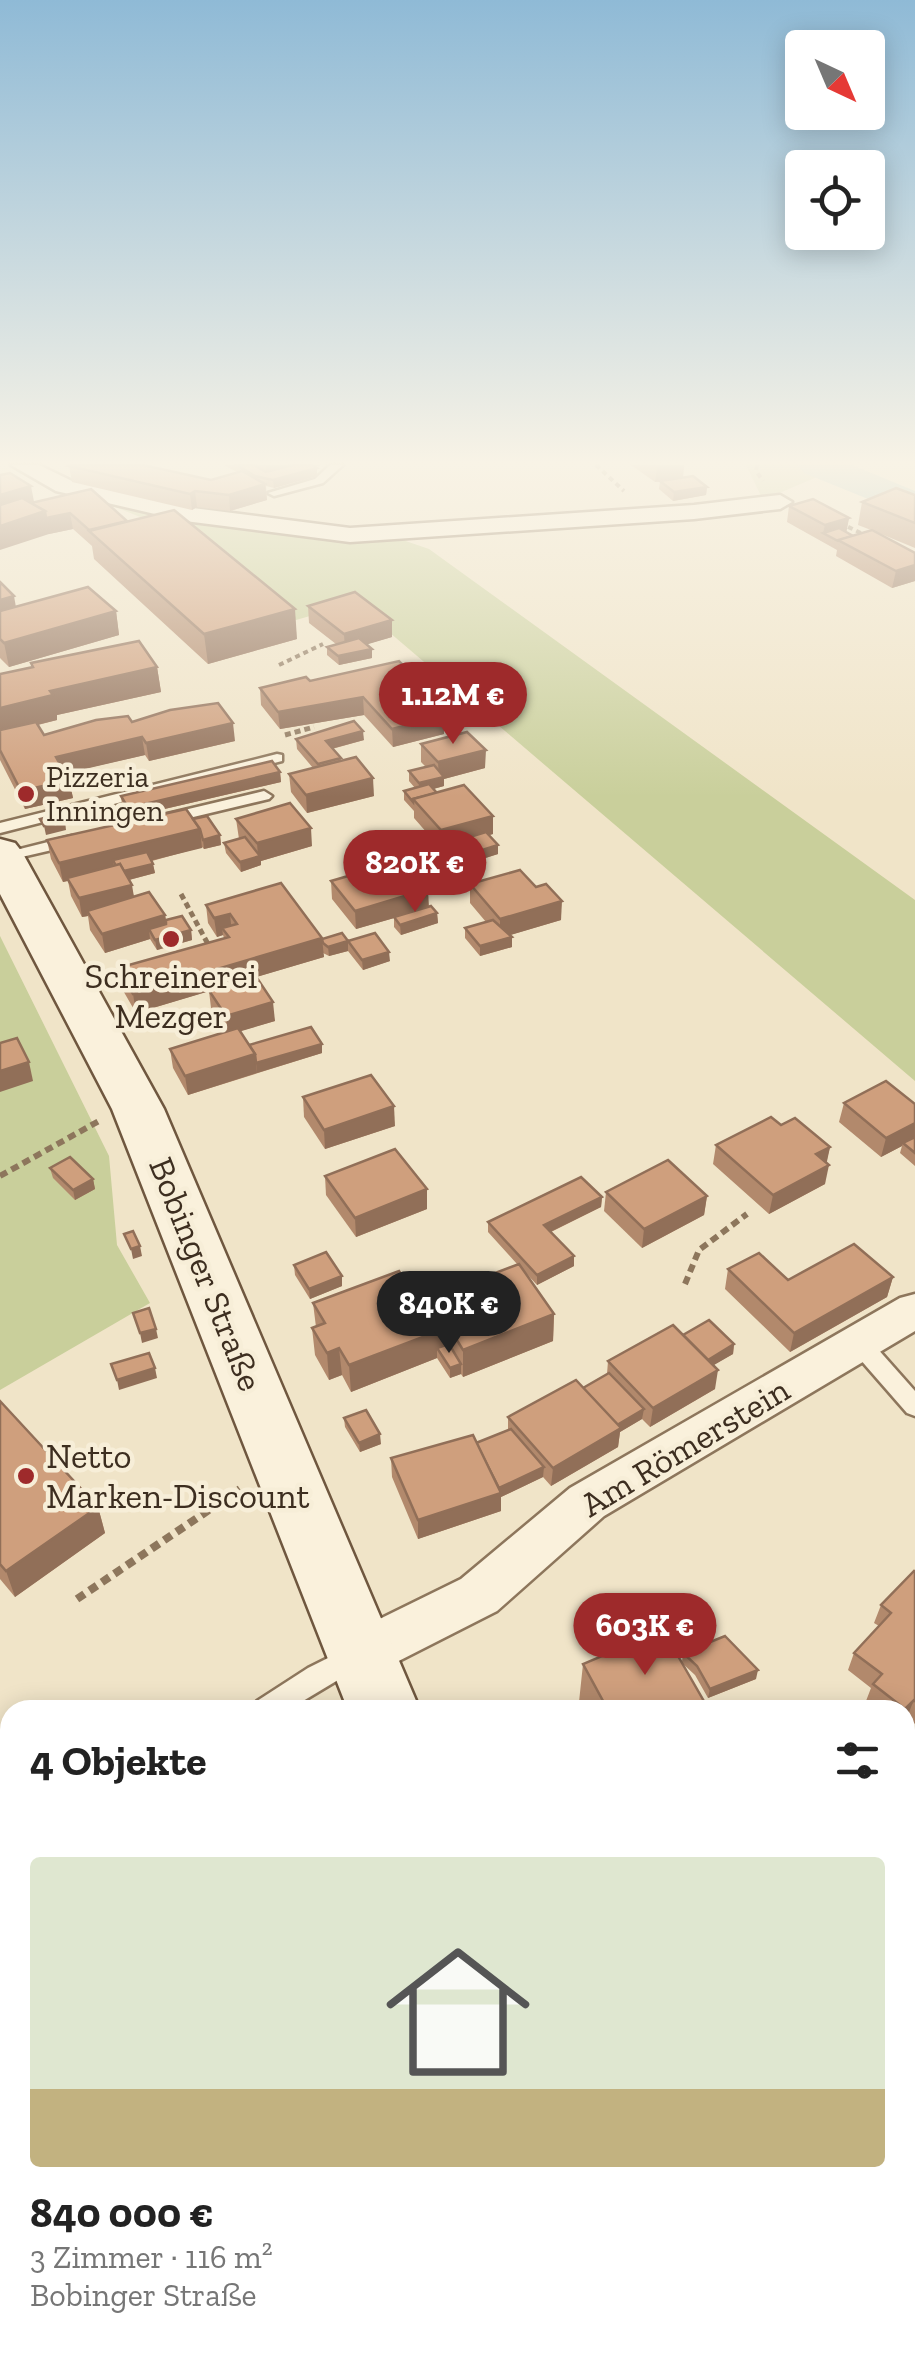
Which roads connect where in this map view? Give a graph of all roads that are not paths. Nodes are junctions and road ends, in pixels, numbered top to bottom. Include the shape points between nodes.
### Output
1 (277, 758) dead end
2 (264, 796) dead end
3 (151, 822) edge
4 (96, 836) edge
5 (1, 846) edge
6 (915, 1310) edge
7 (860, 1344) junction
8 (915, 1407) edge
9 (360, 1654) junction
10 (281, 1700) edge
11 (380, 1700) edge

1 - 5 lane
2 - 3 lane
4 - 5 lane
5 - 9 main road, Bobinger Straße via 138,1109
6 - 7 street, Am Römerstein
7 - 8 lane
7 - 9 street, Am Römerstein via 587,1502 480,1596
9 - 10 lane
9 - 11 main road, Bobinger Straße

